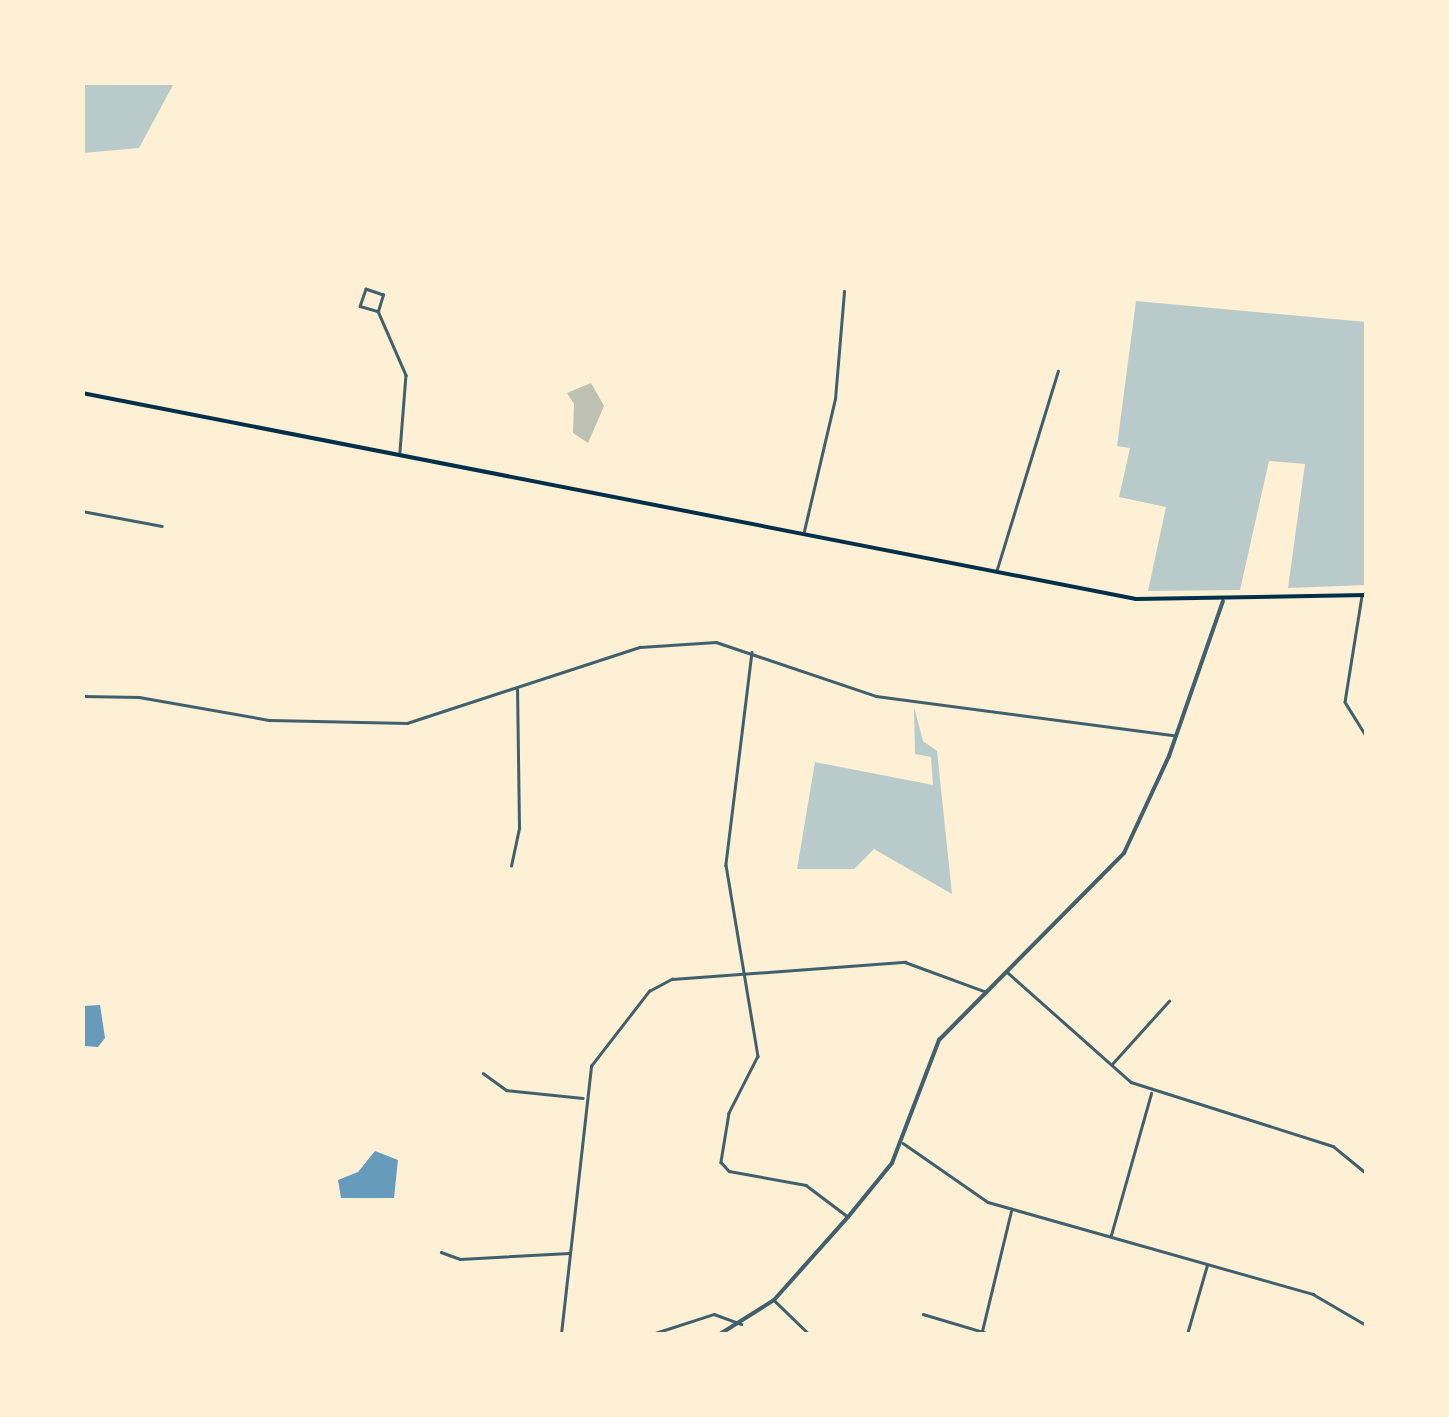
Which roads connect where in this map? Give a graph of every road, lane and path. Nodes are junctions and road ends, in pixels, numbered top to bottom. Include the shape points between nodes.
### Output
1 (844, 291) dead end
2 (378, 312) junction
3 (1058, 371) dead end
4 (82, 393) edge
5 (400, 454) junction
6 (82, 511) edge
7 (162, 526) dead end
8 (804, 532) junction
9 (996, 571) junction
10 (1364, 594) edge
11 (1223, 601) junction
12 (752, 652) junction
13 (518, 690) junction
14 (82, 696) edge
15 (1175, 736) junction
16 (1366, 736) edge
17 (512, 866) dead end
18 (1005, 971) junction
19 (746, 974) junction
20 (984, 990) junction
21 (1169, 1001) dead end
22 (1111, 1065) junction
23 (483, 1073) dead end
24 (1151, 1091) junction
25 (585, 1098) junction
26 (901, 1142) junction
27 (1366, 1173) edge
28 (1012, 1209) junction
29 (848, 1217) junction
30 (1110, 1237) junction
31 (441, 1252) dead end
32 (571, 1252) junction
33 (1208, 1264) junction
34 (774, 1300) junction
35 (923, 1314) dead end
36 (741, 1324) junction
37 (1366, 1325) edge
38 (982, 1331) junction
39 (561, 1334) edge
40 (652, 1334) edge
41 (720, 1334) edge
42 (809, 1334) edge
43 (990, 1334) edge
44 (1188, 1334) edge

1 - 8 street via 834,399
2 - 2 street via 360,306 366,288 383,294
2 - 5 street via 406,374
3 - 9 street
4 - 5 main road
5 - 8 main road
6 - 7 street
8 - 9 main road
9 - 11 main road via 1136,599
10 - 11 main road
10 - 16 street via 1345,702
11 - 15 street
12 - 13 street via 716,642 640,648
12 - 15 street via 876,696
12 - 19 street via 726,865
13 - 14 street via 430,718 385,723 270,720 139,697
13 - 17 street via 519,828
15 - 18 street via 1114,868
18 - 20 street
18 - 22 street
19 - 20 street via 905,962
19 - 25 street via 672,979 649,991 606,1039 591,1066
19 - 29 street via 757,1070 729,1113 723,1167 806,1185
20 - 26 street via 939,1040
21 - 22 street
22 - 24 street
23 - 25 street via 506,1090
24 - 27 street via 1332,1146
24 - 30 street
25 - 32 street
26 - 28 street via 974,1196
26 - 29 street
28 - 30 street
28 - 38 street
29 - 34 street
30 - 33 street
31 - 32 street via 460,1260
32 - 39 street
33 - 37 street via 1313,1294
33 - 44 street
34 - 36 street
34 - 42 street
35 - 38 street
36 - 40 street via 714,1314
36 - 41 street
38 - 43 street

